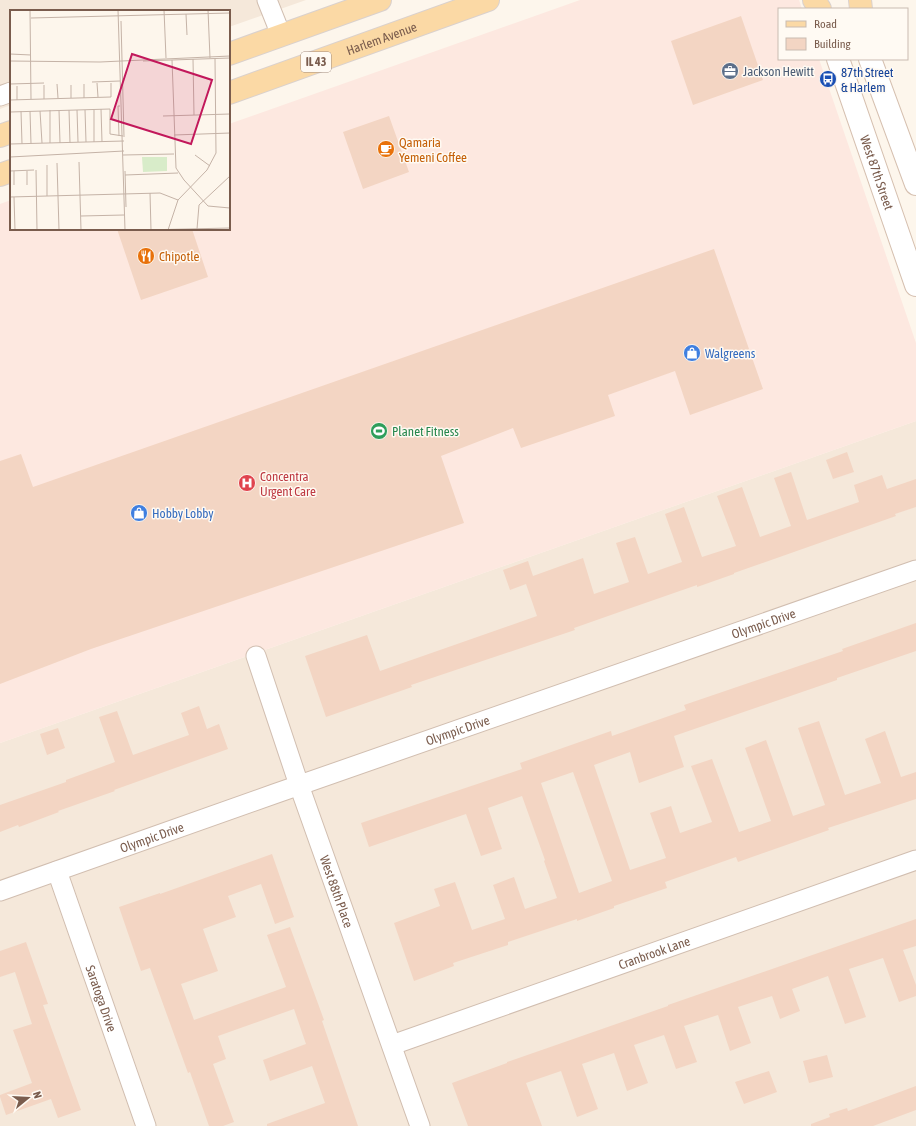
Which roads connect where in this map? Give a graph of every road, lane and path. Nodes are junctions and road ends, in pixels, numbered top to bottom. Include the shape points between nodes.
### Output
1 (267, 0) edge
2 (380, 0) edge
3 (488, 0) edge
4 (281, 36) junction
5 (230, 54) edge
6 (838, 60) edge
7 (870, 60) edge
8 (10, 92) edge
9 (230, 93) edge
10 (0, 96) edge
11 (10, 132) edge
12 (0, 136) edge
13 (10, 171) edge
14 (0, 175) edge
15 (916, 184) edge
16 (916, 285) edge
17 (916, 570) edge
18 (256, 656) dead end
19 (299, 785) junction
20 (916, 860) edge
21 (57, 871) junction
22 (0, 891) edge
23 (392, 1045) junction
24 (146, 1126) edge
25 (420, 1126) edge

1 - 4 street
2 - 4 main road
3 - 9 main road, Harlem Avenue / IL 43
4 - 5 main road
6 - 16 main road, West 87th Street
7 - 15 main road
8 - 10 street
11 - 12 main road
13 - 14 main road
17 - 19 street, Olympic Drive
18 - 19 street, West 88th Place
19 - 21 street, Olympic Drive
19 - 23 street, West 88th Place
20 - 23 street, Cranbrook Lane
21 - 22 street, Olympic Drive
21 - 24 street, Saratoga Drive
23 - 25 street, West 88th Place

